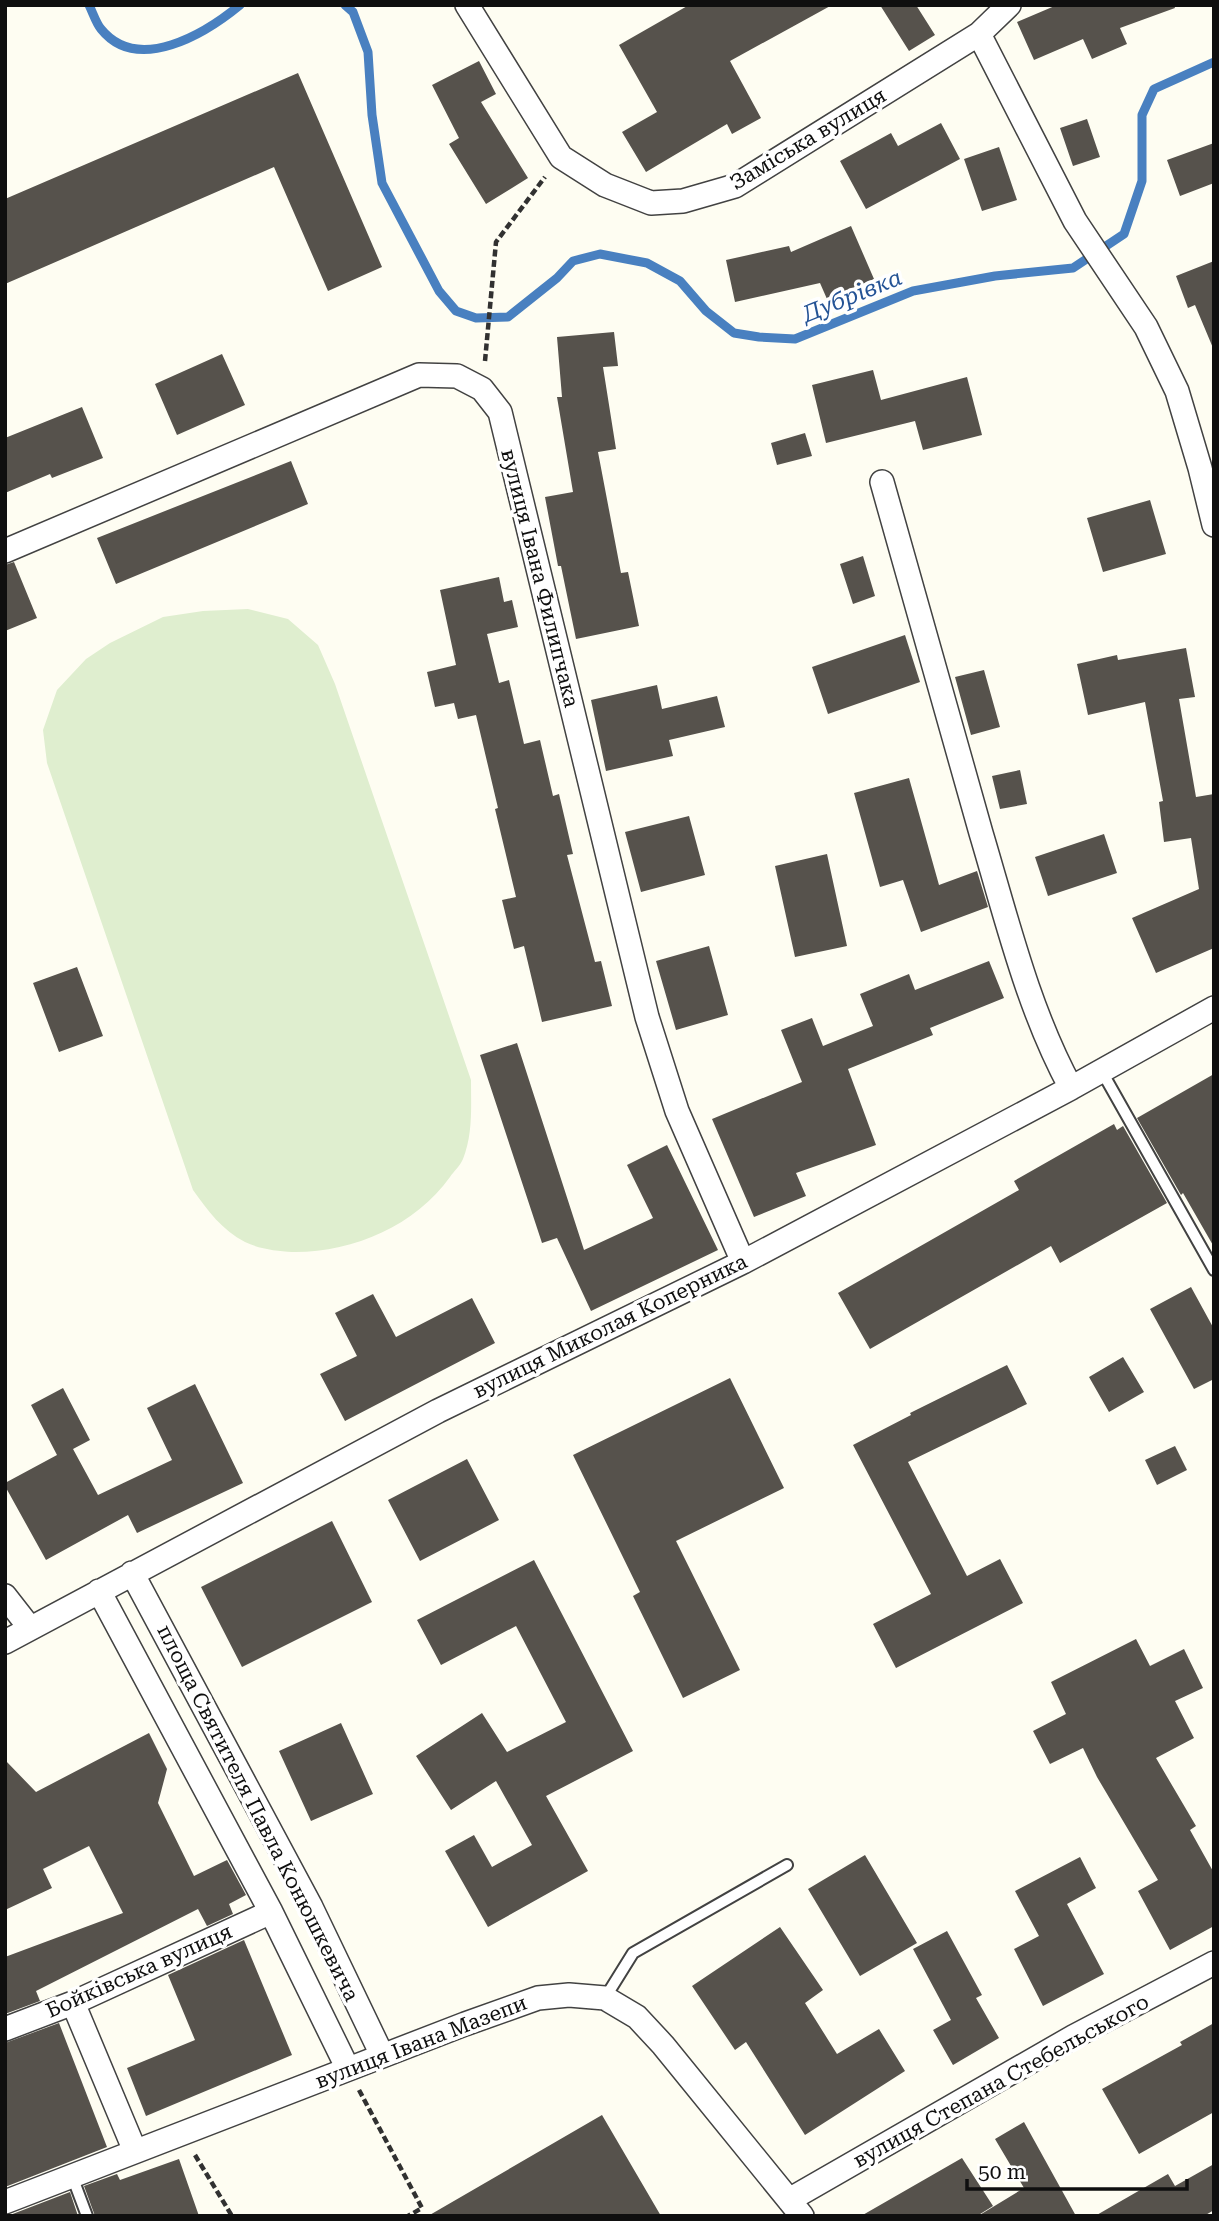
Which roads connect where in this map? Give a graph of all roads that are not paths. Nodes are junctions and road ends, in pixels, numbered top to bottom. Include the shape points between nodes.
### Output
1 (467, 5) edge
2 (1009, 5) edge
3 (979, 34) junction
4 (882, 482) dead end
5 (1214, 525) edge
6 (5, 551) edge
7 (1214, 1007) edge
8 (1101, 1070) junction
9 (1071, 1088) junction
10 (743, 1262) junction
11 (1214, 1270) edge
12 (132, 1573) junction
13 (99, 1591) junction
14 (5, 1596) edge
15 (30, 1628) junction
16 (5, 1642) edge
17 (787, 1866) dead end
18 (271, 1912) junction
19 (1214, 1963) edge
20 (606, 1998) junction
21 (73, 2003) junction
22 (5, 2029) edge
23 (382, 2055) junction
24 (348, 2069) junction
25 (135, 2151) junction
26 (72, 2176) junction
27 (5, 2202) edge
28 (796, 2208) edge
29 (87, 2216) edge

1 - 3 street, Заміська вулиця via 561,157 605,185 651,204 683,201 735,186
2 - 3 street, Заміська вулиця
3 - 5 street via 1075,220 1146,327 1177,391
4 - 9 street via 1012,938 1041,1026
6 - 10 street, вулиця Івана Филипчака via 419,376 457,376 482,389 500,412 648,1017 677,1111
7 - 8 street, вулиця Миколая Коперника
8 - 9 street, вулиця Миколая Коперника
8 - 11 lane
9 - 10 street, вулиця Миколая Коперника
10 - 12 street, вулиця Миколая Коперника via 438,1411
12 - 13 street, вулиця Миколая Коперника
12 - 23 street, площа Святителя Павла Конюшкевича via 311,1908
13 - 15 street, вулиця Миколая Коперника
13 - 18 street, площа Святителя Павла Конюшкевича
14 - 15 street
15 - 16 street, вулиця Миколая Коперника
17 - 20 lane via 633,1953
18 - 21 street, Бойківська вулиця
18 - 24 street, площа Святителя Павла Конюшкевича
19 - 28 street, вулиця Степана Стебельського via 1073,2038
20 - 23 street, вулиця Івана Мазепи via 538,1998
20 - 28 street, вулиця Івана Мазепи via 637,2017 663,2045
21 - 22 street, Бойківська вулиця
21 - 25 street
23 - 24 street, вулиця Івана Мазепи
24 - 25 street, вулиця Івана Мазепи
25 - 26 street, вулиця Івана Мазепи
26 - 27 street, вулиця Івана Мазепи
26 - 29 lane

